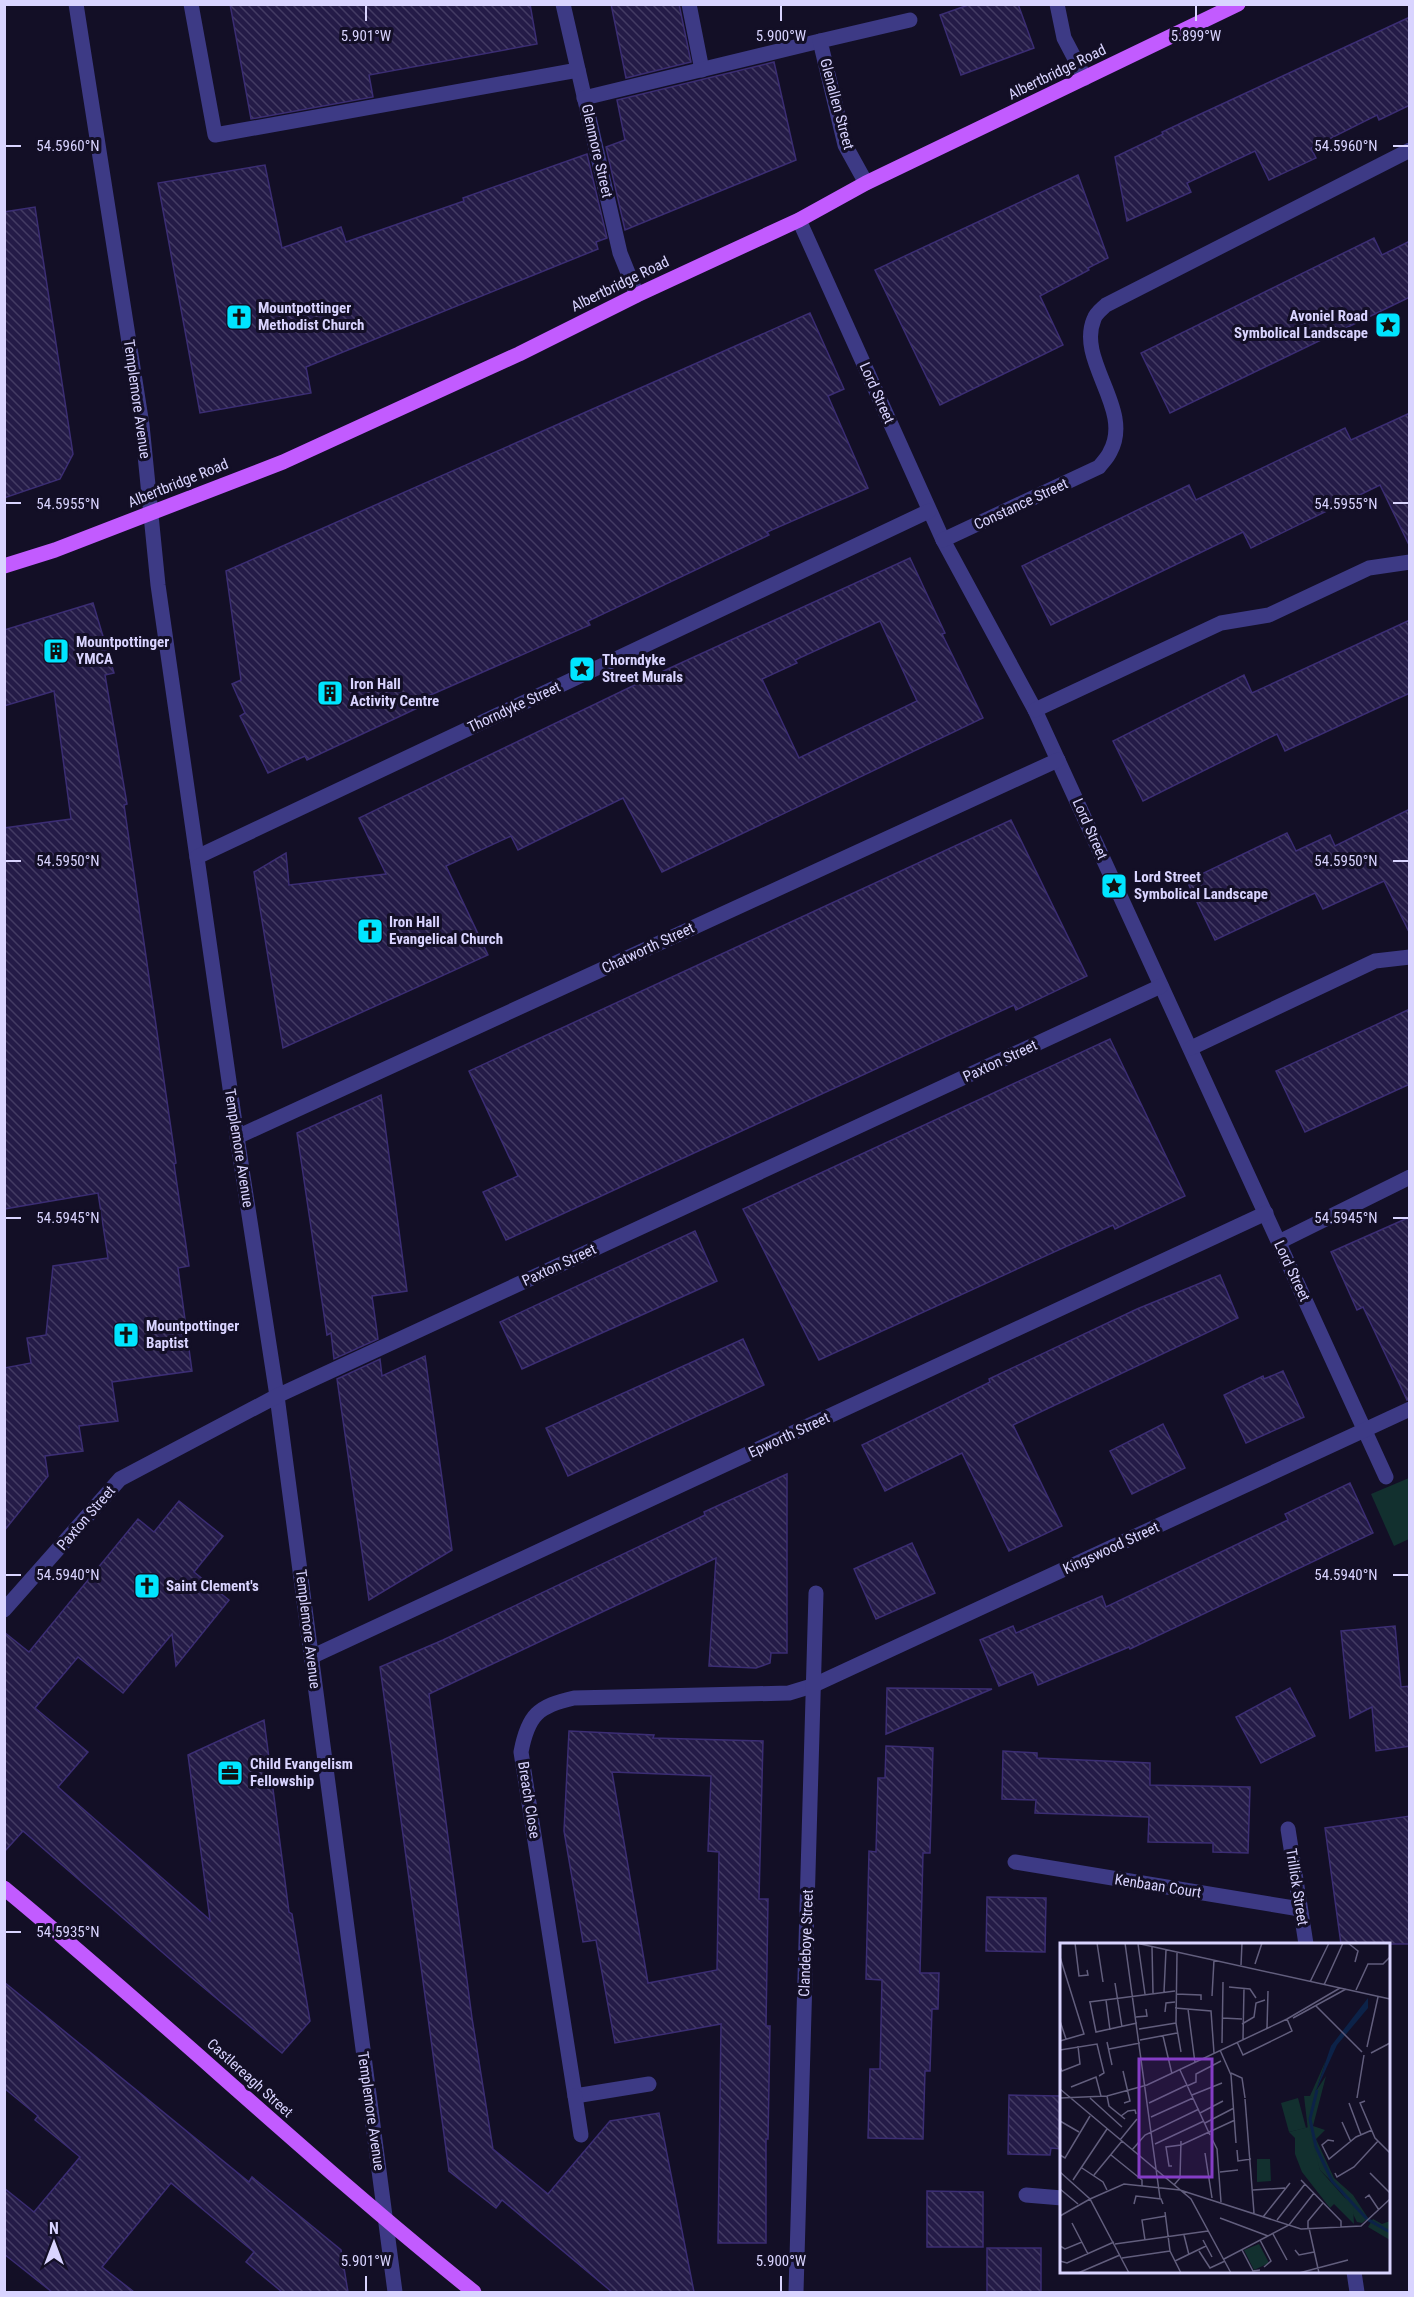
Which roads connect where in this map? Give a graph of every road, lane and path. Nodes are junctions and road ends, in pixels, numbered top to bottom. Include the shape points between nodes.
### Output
1 (76, 4) edge
2 (191, 4) edge
3 (563, 4) edge
4 (689, 4) edge
5 (1057, 4) edge
6 (1238, 4) edge
7 (910, 20) dead end
8 (820, 41) junction
9 (578, 70) junction
10 (702, 70) junction
11 (1085, 78) junction
12 (584, 98) junction
13 (1410, 150) edge
14 (866, 183) junction
15 (799, 220) junction
16 (637, 296) junction
17 (929, 511) junction
18 (152, 513) junction
19 (943, 540) junction
20 (1410, 562) edge
21 (4, 566) edge
22 (1035, 711) junction
23 (1058, 760) junction
24 (197, 857) junction
25 (1410, 957) edge
26 (1161, 986) junction
27 (1191, 1048) junction
28 (237, 1137) junction
29 (1410, 1177) edge
30 (1266, 1213) junction
31 (1279, 1242) junction
32 (277, 1396) junction
33 (1410, 1409) edge
34 (1365, 1431) junction
35 (1386, 1477) dead end
36 (816, 1593) dead end
37 (4, 1610) edge
38 (311, 1657) junction
39 (812, 1686) junction
40 (1288, 1829) dead end
41 (1015, 1862) dead end
42 (4, 1888) edge
43 (1300, 1909) junction
44 (1306, 1943) edge
45 (649, 2084) dead end
46 (575, 2096) junction
47 (581, 2135) dead end
48 (1026, 2195) dead end
49 (1060, 2198) edge
50 (385, 2219) junction
51 (1354, 2273) edge
52 (395, 2292) edge
53 (474, 2292) edge
54 (796, 2292) edge
55 (1357, 2292) edge

1 - 18 street, Templemore Avenue via 141,416
2 - 9 street via 215,135
3 - 9 street, Glenmore Street
4 - 10 street
5 - 11 street via 1064,38
6 - 11 main road, Albertbridge Road
7 - 8 street, Glenallen Street
8 - 10 street
8 - 14 street, Glenallen Street via 845,146
9 - 12 street, Glenmore Street
10 - 12 street
11 - 14 main road, Albertbridge Road
12 - 16 street, Glenmore Street via 620,253
13 - 19 street, Constance Street via 1106,305 1095,317 1090,335 1092,353 1112,403 1116,428 1112,450 1100,467
14 - 15 main road, Albertbridge Road
15 - 16 main road, Albertbridge Road
15 - 17 street, Lord Street
16 - 18 main road, Albertbridge Road via 283,462
17 - 19 street, Lord Street
17 - 24 street, Thorndyke Street
18 - 21 main road, Albertbridge Road
18 - 24 street, Templemore Avenue via 158,585
19 - 22 street, Lord Street
20 - 22 street via 1369,568 1269,615 1221,623
22 - 23 street, Lord Street
23 - 26 street, Lord Street
23 - 28 street, Chatworth Street
24 - 28 street, Templemore Avenue
25 - 27 street via 1375,960
26 - 27 street, Lord Street
26 - 32 street, Paxton Street
27 - 30 street, Lord Street
28 - 32 street, Templemore Avenue
29 - 31 street
30 - 31 street, Lord Street
30 - 38 street, Epworth Street
31 - 34 street, Lord Street
32 - 37 street, Paxton Street via 120,1479
32 - 38 street, Templemore Avenue
33 - 34 street, Kingswood Street
34 - 35 street, Lord Street
34 - 39 street, Kingswood Street
36 - 39 street, Clandeboye Street
38 - 50 street, Templemore Avenue
39 - 46 street, Breach Close via 789,1693 574,1698 551,1703 535,1713 525,1729 521,1752
39 - 54 street, Clandeboye Street
40 - 43 street, Trillick Street
41 - 43 street, Kenbaan Court
42 - 50 main road, Castlereagh Street
43 - 44 street, Trillick Street
45 - 46 street
46 - 47 street, Breach Close
48 - 49 street
50 - 52 street, Templemore Avenue
50 - 53 main road, Castlereagh Street
51 - 55 street

